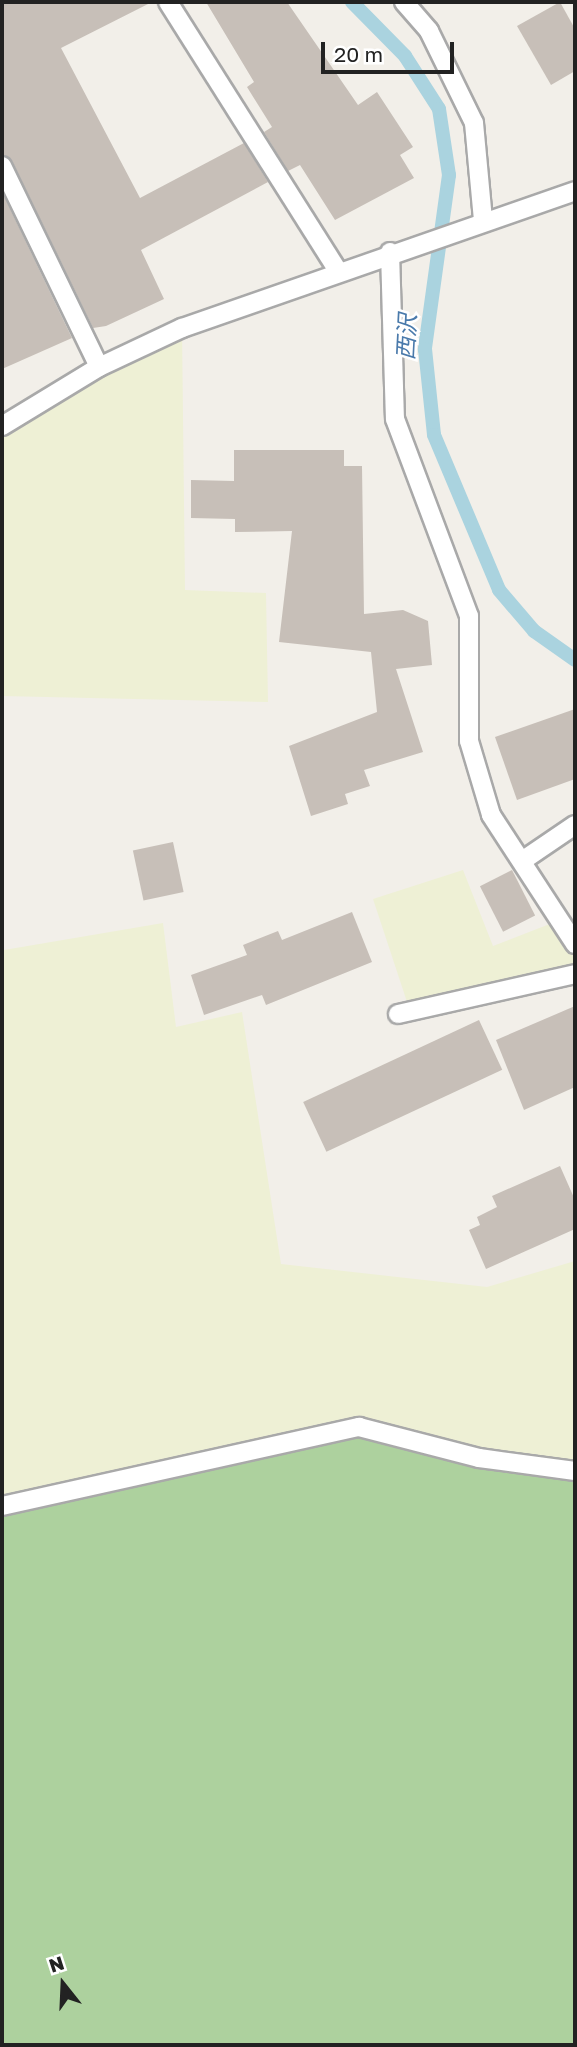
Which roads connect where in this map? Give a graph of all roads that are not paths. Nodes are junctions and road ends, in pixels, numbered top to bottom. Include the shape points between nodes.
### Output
1 (168, 2) edge
2 (404, 2) edge
3 (2, 166) edge
4 (575, 191) edge
5 (477, 222) junction
6 (390, 252) junction
7 (337, 269) junction
8 (99, 367) junction
9 (2, 426) edge
10 (575, 825) edge
11 (522, 860) junction
12 (575, 944) edge
13 (575, 974) edge
14 (398, 1014) dead end
15 (575, 1471) edge
16 (2, 1506) edge

1 - 7 lane
2 - 5 lane via 429,31 474,123
3 - 8 lane
4 - 5 lane
5 - 6 lane
6 - 7 lane
6 - 11 lane via 395,419 469,616 469,741 491,815
7 - 8 lane
8 - 9 lane
10 - 11 lane
11 - 12 lane
13 - 14 lane
15 - 16 lane via 479,1458 359,1427

